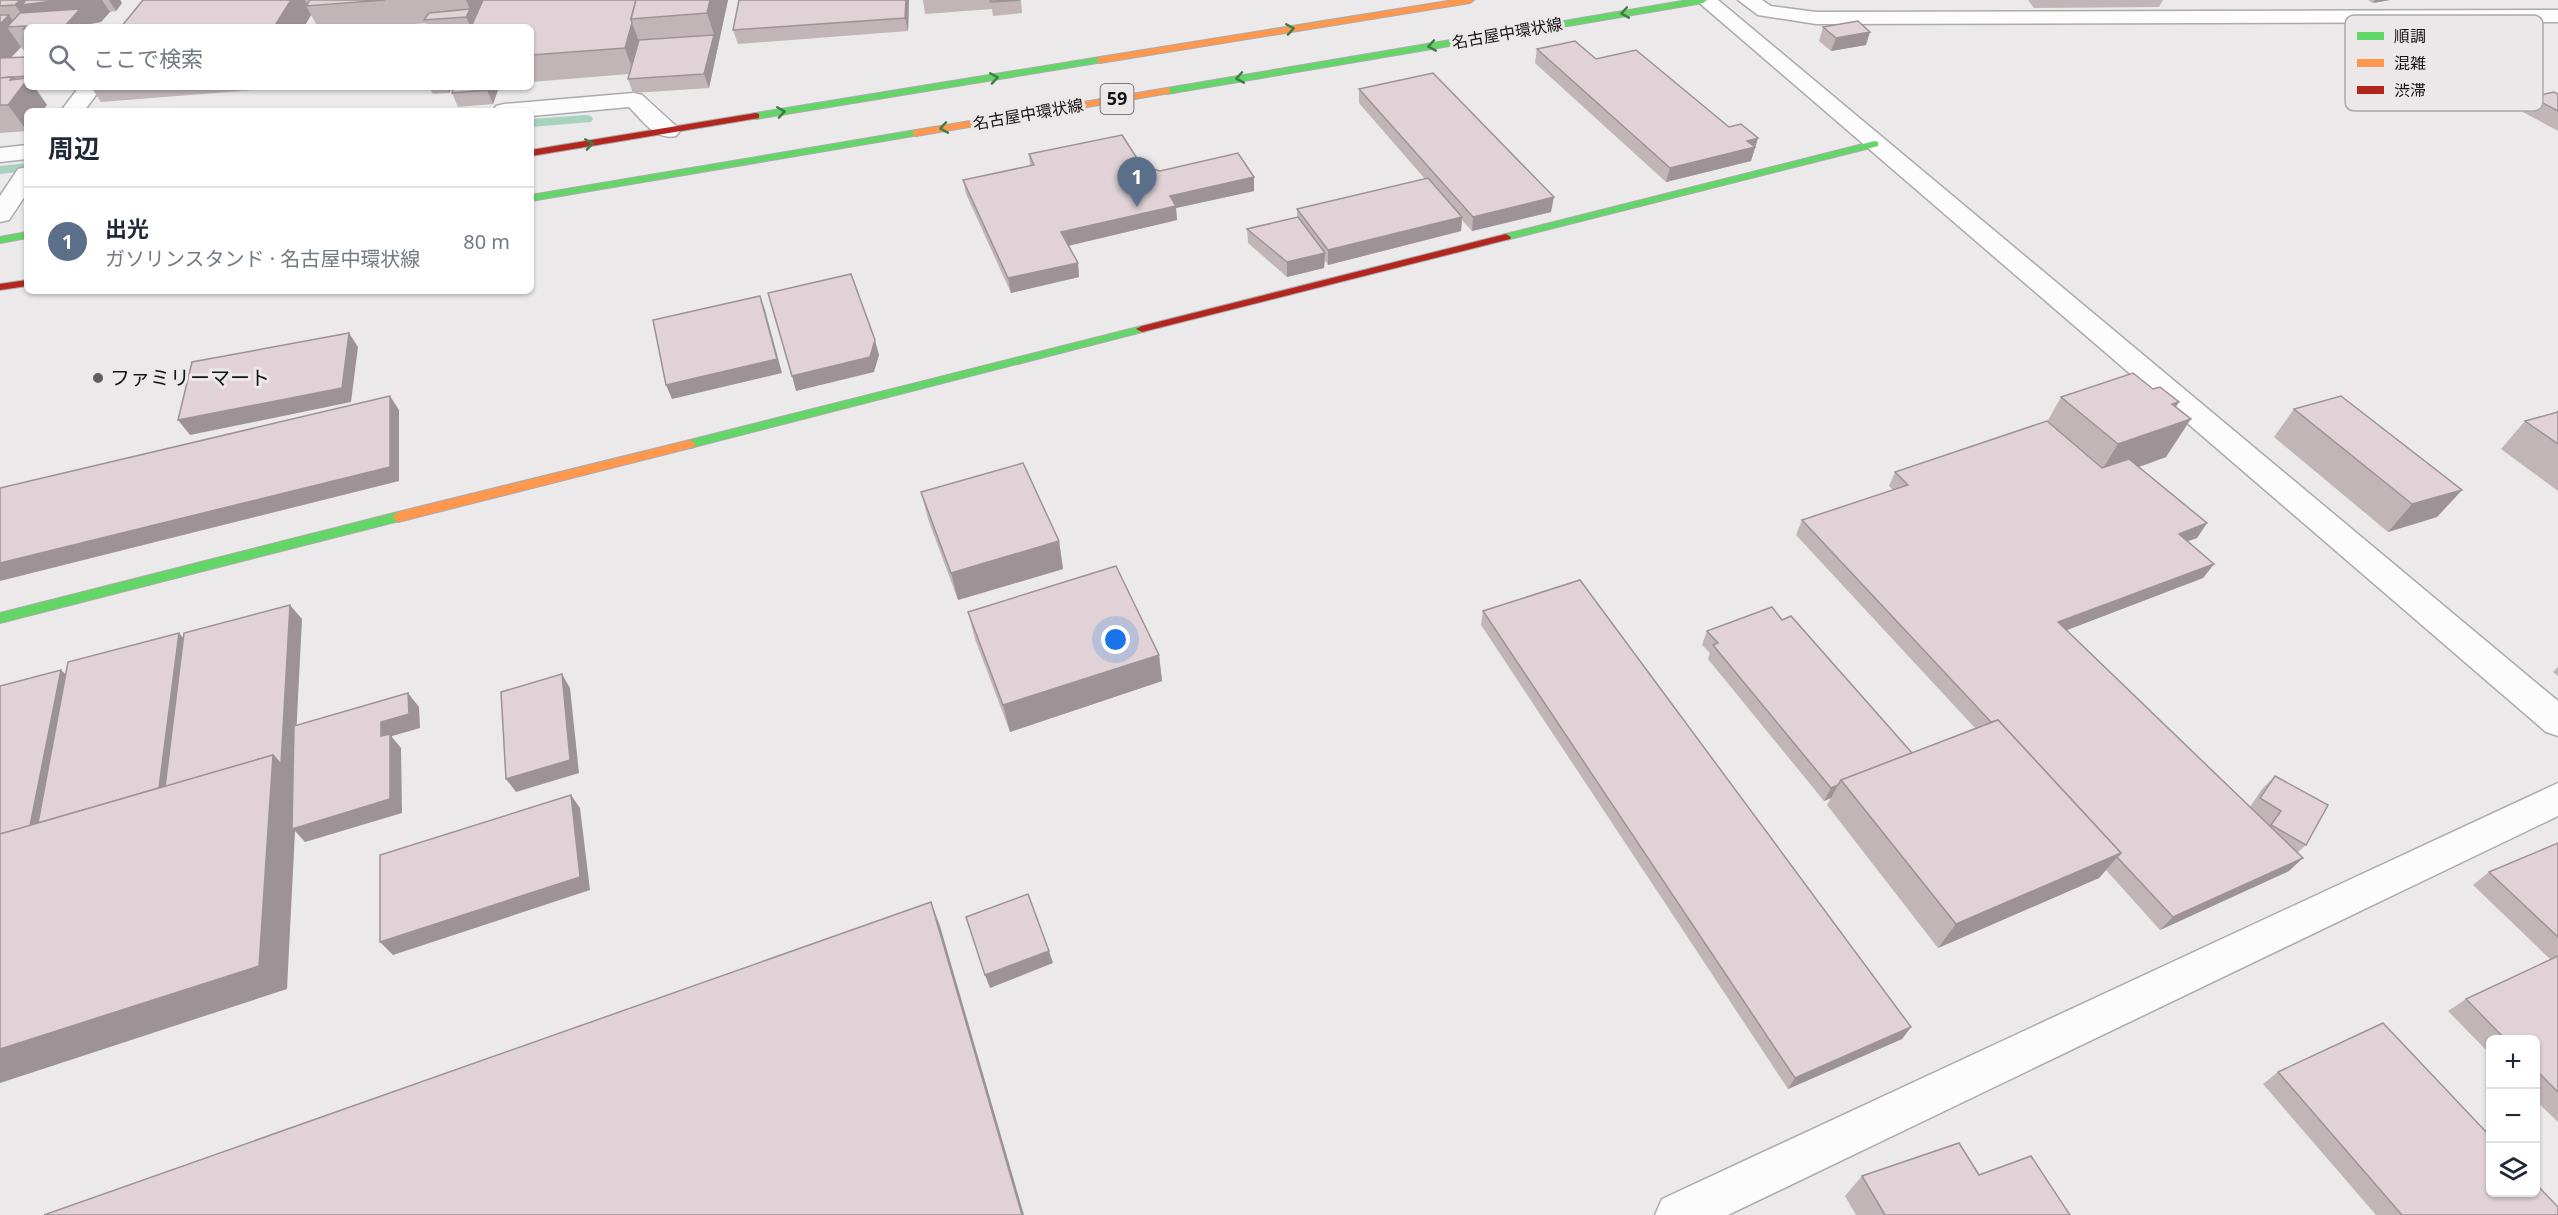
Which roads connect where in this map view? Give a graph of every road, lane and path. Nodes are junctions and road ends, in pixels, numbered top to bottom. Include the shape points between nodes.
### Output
1 (1470, 0) edge
2 (1704, 0) edge
3 (1748, 0) edge
4 (2543, 16) edge
5 (2558, 16) edge
6 (2345, 17) edge
7 (89, 90) edge
8 (74, 108) edge
9 (534, 108) edge
10 (668, 131) junction
11 (1875, 144) junction
12 (24, 152) edge
13 (534, 153) edge
14 (0, 154) edge
15 (24, 178) edge
16 (534, 197) edge
17 (0, 215) edge
18 (24, 236) edge
19 (0, 240) edge
20 (24, 283) edge
21 (0, 287) edge
22 (0, 618) edge
23 (2558, 722) edge
24 (2558, 799) edge
25 (1678, 1215) edge

10 -> 1 main road, 59
2 - 11 street
2 -> 16 main road, 名古屋中環状線 / 59
3 - 6 street via 1765,11 1816,18
4 - 5 street
7 - 8 street
9 - 10 street via 634,100
13 -> 10 main road, 59
11 - 22 main road
11 - 23 street
12 - 14 street
15 - 17 street
18 - 19 main road
20 - 21 main road
24 - 25 street

